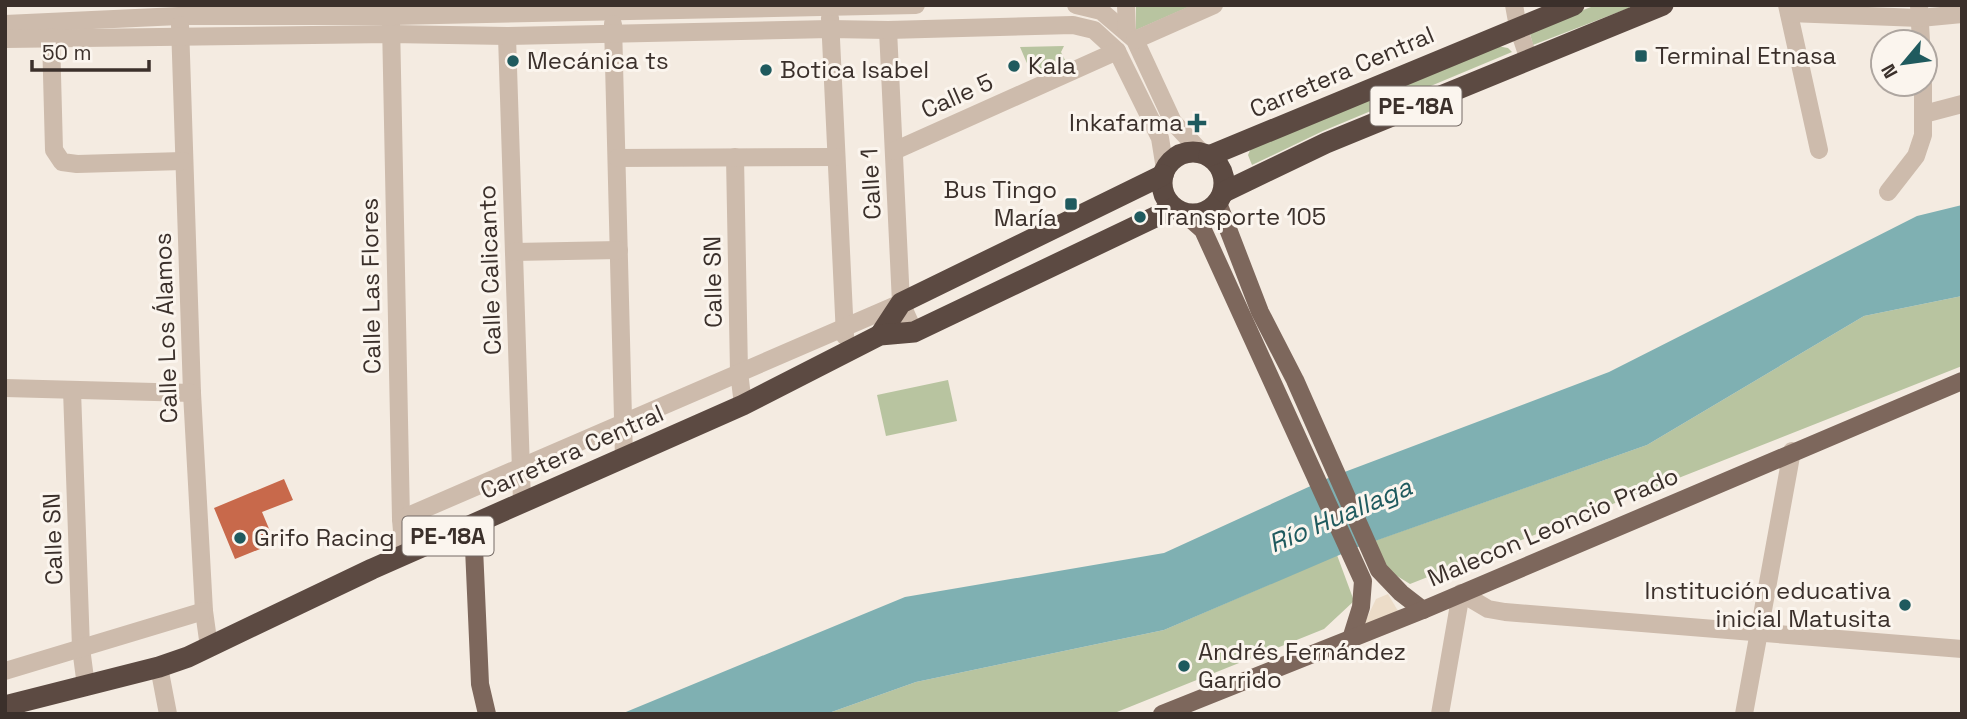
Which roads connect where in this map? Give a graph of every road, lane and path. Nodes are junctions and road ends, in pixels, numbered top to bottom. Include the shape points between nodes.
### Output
1 (916, 5) edge
2 (1076, 5) edge
3 (1126, 5) edge
4 (1214, 5) edge
5 (1514, 5) edge
6 (1574, 5) edge
7 (807, 6) edge
8 (830, 6) edge
9 (888, 6) edge
10 (612, 8) edge
11 (1649, 8) edge
12 (1788, 9) edge
13 (179, 11) edge
14 (392, 11) edge
15 (1919, 12) edge
16 (1962, 13) edge
17 (5, 24) edge
18 (1518, 27) junction
19 (807, 29) junction
20 (830, 29) junction
21 (888, 30) junction
22 (391, 34) junction
23 (613, 34) junction
24 (507, 36) junction
25 (1131, 36) junction
26 (51, 37) junction
27 (180, 37) junction
28 (5, 39) edge
29 (1117, 51) junction
30 (1529, 60) junction
31 (1923, 98) edge
32 (1962, 104) edge
33 (1924, 114) junction
34 (1819, 150) dead end
35 (894, 151) junction
36 (1205, 154) junction
37 (736, 157) junction
38 (836, 157) junction
39 (617, 158) junction
40 (183, 161) junction
41 (1164, 172) junction
42 (1888, 191) dead end
43 (1221, 198) junction
44 (1179, 211) junction
45 (619, 250) junction
46 (514, 252) junction
47 (901, 303) junction
48 (844, 327) junction
49 (914, 332) junction
50 (880, 335) junction
51 (846, 354) junction
52 (739, 372) junction
53 (1962, 381) edge
54 (5, 388) edge
55 (72, 390) junction
56 (192, 393) junction
57 (743, 405) junction
58 (624, 423) junction
59 (1792, 451) junction
60 (624, 458) junction
61 (520, 467) junction
62 (522, 502) junction
63 (401, 519) junction
64 (473, 525) junction
65 (404, 555) junction
66 (1461, 593) junction
67 (1423, 610) junction
68 (204, 611) junction
69 (1759, 631) junction
70 (1350, 639) junction
71 (81, 648) junction
72 (209, 648) junction
73 (1962, 649) edge
74 (159, 667) junction
75 (5, 671) edge
76 (86, 686) junction
77 (5, 706) edge
78 (168, 714) edge
79 (487, 714) edge
80 (1162, 714) edge
81 (1440, 714) edge
82 (1744, 714) edge

1 - 9 street
2 - 25 street via 1101,11
3 - 25 street
4 - 25 street
5 - 18 street
6 - 18 highway, Carretera Central / PE-18A
7 - 8 street
7 - 10 street
7 - 19 street
8 - 9 street
8 - 20 street
10 - 14 street
10 - 23 street
11 - 30 highway, PE-18A
12 - 15 street
12 - 34 street
13 - 14 street
13 - 17 street
13 - 27 street, Calle Los Álamos
14 - 22 street, Calle Las Flores
15 - 16 street
18 - 30 street
18 - 36 highway, Carretera Central / PE-18A
19 - 20 street
19 - 23 street
20 - 21 street
20 - 38 street
21 - 29 street via 1073,25 1094,30
21 - 35 street, Calle 1
22 - 24 street
22 - 27 street
22 - 63 street, Calle Las Flores
23 - 24 street
23 - 39 street
24 - 46 street, Calle Calicanto
25 - 36 street via 1173,122
26 - 27 street
26 - 28 street
26 - 40 street via 54,150 62,162
27 - 40 street, Calle Los Álamos
29 - 35 street, Calle 5
29 - 41 street via 1160,138
30 - 43 highway, PE-18A via 1325,143
31 - 33 street
32 - 33 street
33 - 42 street via 1916,156
35 - 47 street, Calle 1
36 - 41 highway via 1181,154
36 - 43 highway via 1223,172
37 - 38 street
37 - 39 street
37 - 52 street, Calle SN
38 - 48 street
39 - 45 street
40 - 56 street, Calle Los Álamos
41 - 44 highway via 1166,199
41 - 47 highway
43 - 44 highway via 1209,211 1197,215
43 - 67 main road via 1260,312 1379,570
44 - 49 highway, Carretera Central / PE-18A
44 - 70 main road via 1203,230 1363,580 1362,607
45 - 46 street
45 - 58 street
46 - 61 street, Calle Calicanto
47 - 48 street
47 - 49 street, Calle 1
47 - 50 highway, Carretera Central / PE-18A
48 - 51 street
48 - 52 street
49 - 50 highway, Carretera Central / PE-18A
50 - 51 highway, Carretera Central / PE-18A
51 - 57 highway, Carretera Central / PE-18A
52 - 57 street, Calle SN
52 - 58 street
53 - 59 main road, Malecon Leoncio Prado
54 - 55 street
55 - 56 street
55 - 71 street, Calle SN
56 - 68 street, Calle Los Álamos
57 - 60 highway, Carretera Central / PE-18A
58 - 60 street
58 - 61 street
59 - 66 main road, Malecon Leoncio Prado
59 - 69 street
60 - 62 highway, Carretera Central / PE-18A
61 - 62 street, Calle Calicanto
61 - 63 street
62 - 64 highway, Carretera Central / PE-18A
63 - 65 street, Calle Las Flores
64 - 65 highway, Carretera Central / PE-18A
64 - 79 main road via 480,684
65 - 72 highway, Carretera Central / PE-18A
66 - 67 main road, Malecon Leoncio Prado
66 - 69 street via 1488,609 1505,612
66 - 81 street
67 - 70 main road, Malecon Leoncio Prado
68 - 71 street
68 - 72 street, Calle Los Álamos
69 - 73 street
69 - 82 street
70 - 80 main road, Malecon Leoncio Prado
71 - 75 street
71 - 76 street, Calle SN
72 - 74 highway, Carretera Central / PE-18A
74 - 76 highway, Carretera Central / PE-18A
74 - 78 street
76 - 77 highway, Carretera Central / PE-18A

